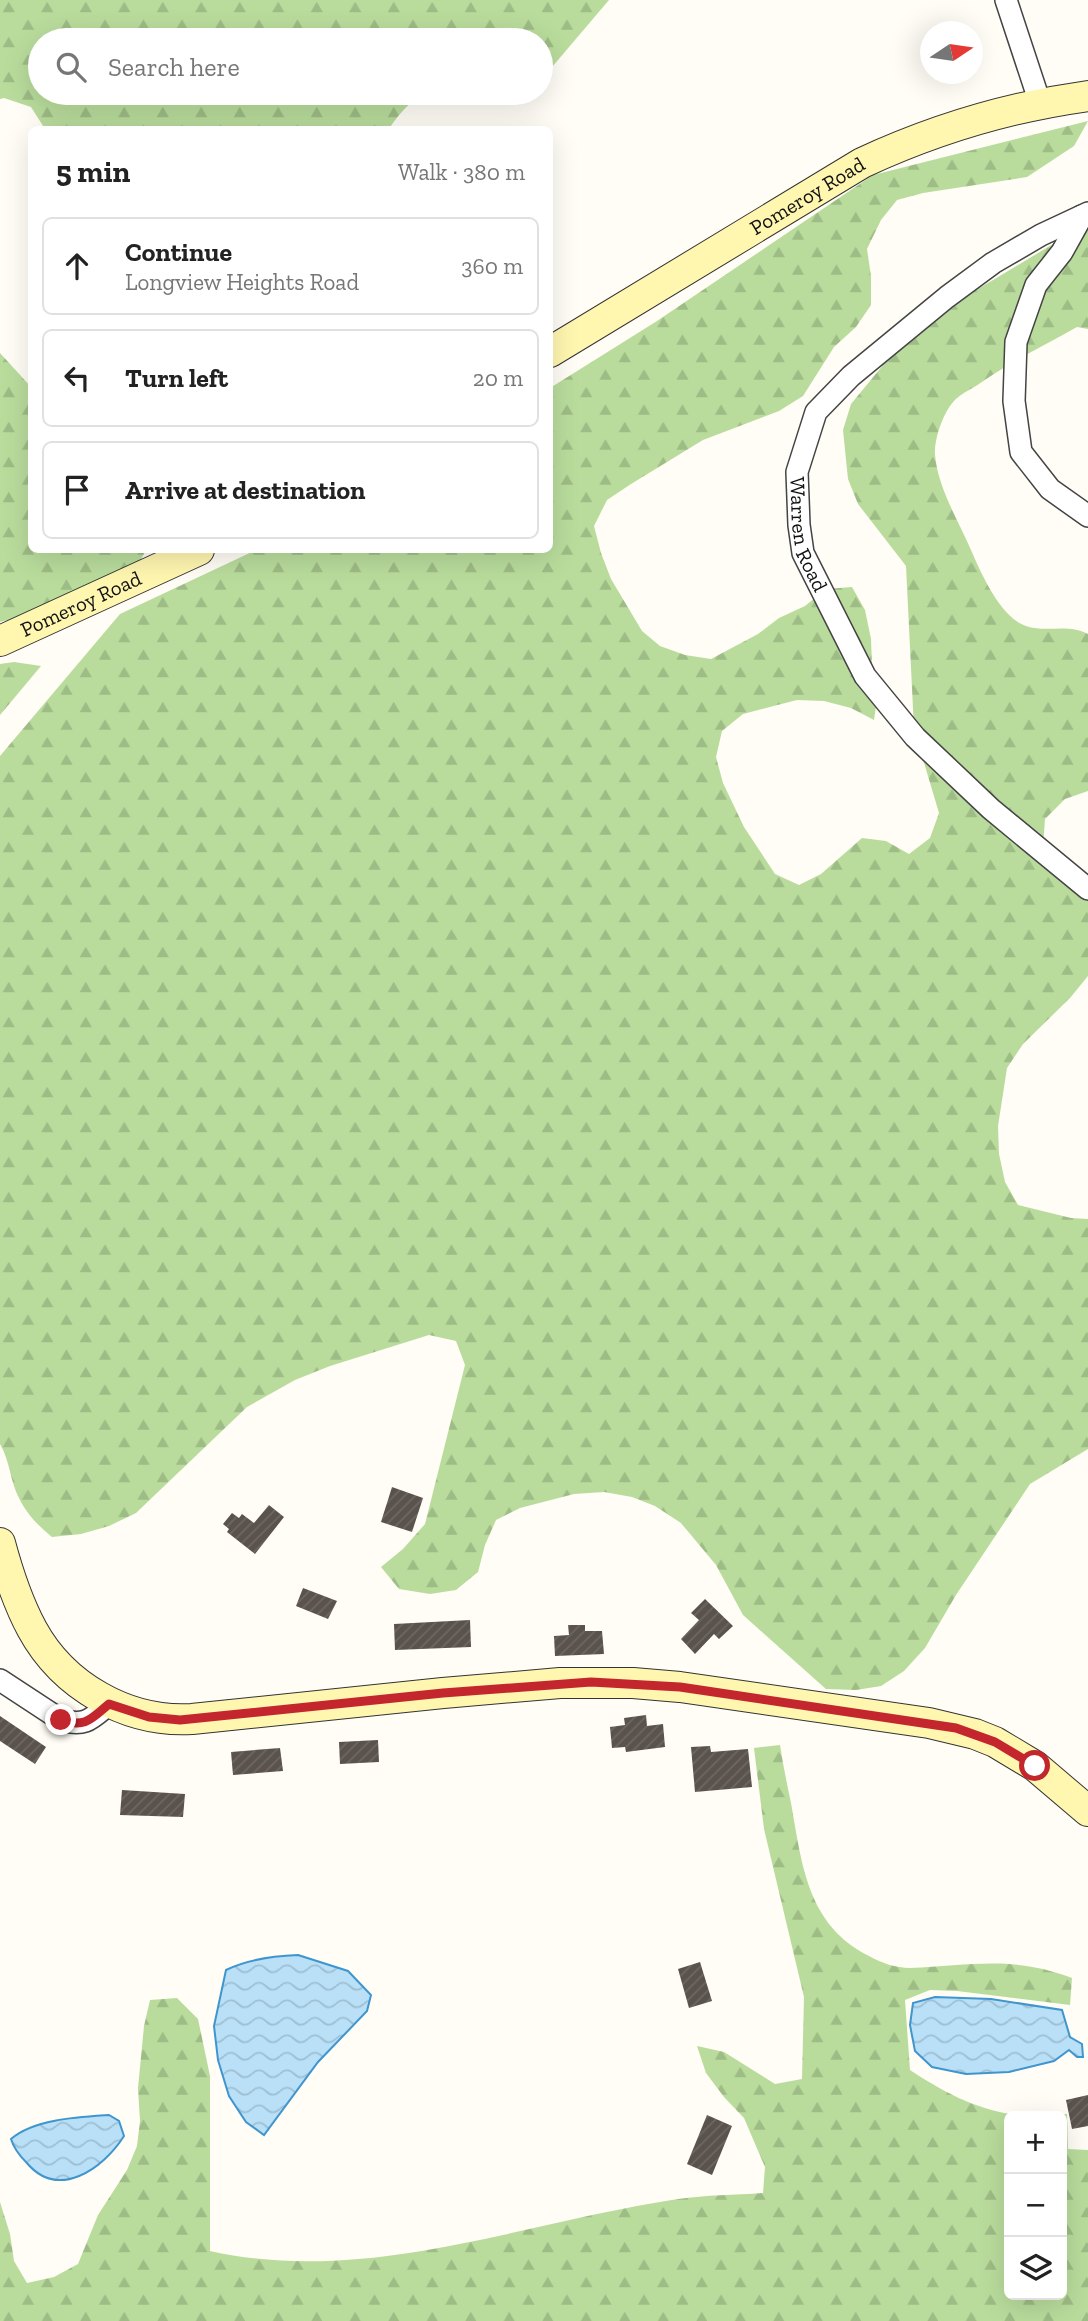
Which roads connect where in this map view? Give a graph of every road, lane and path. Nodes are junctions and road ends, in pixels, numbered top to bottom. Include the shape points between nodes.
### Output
1 (1006, 0) edge
2 (1088, 96) edge
3 (1040, 103) junction
4 (1085, 215) edge
5 (553, 350) edge
6 (1088, 516) edge
7 (192, 553) edge
8 (0, 641) edge
9 (1088, 889) edge
10 (0, 1543) edge
11 (0, 1680) edge
12 (109, 1704) junction
13 (1088, 1811) edge

1 - 3 street
2 - 3 street, Pomeroy Road
3 - 5 street, Pomeroy Road via 952,126 862,163
4 - 6 street via 1035,285 1016,342 1014,401 1021,452 1050,489
4 - 9 street, Warren Road via 993,263 851,376 816,412 797,472 803,553 865,676 925,746 991,809
7 - 8 street, Pomeroy Road
10 - 12 street via 10,1581 33,1632 62,1667
11 - 12 street via 61,1720 73,1723 91,1719
12 - 13 street via 149,1717 180,1720 560,1683 680,1687 929,1723 975,1734 1035,1766

